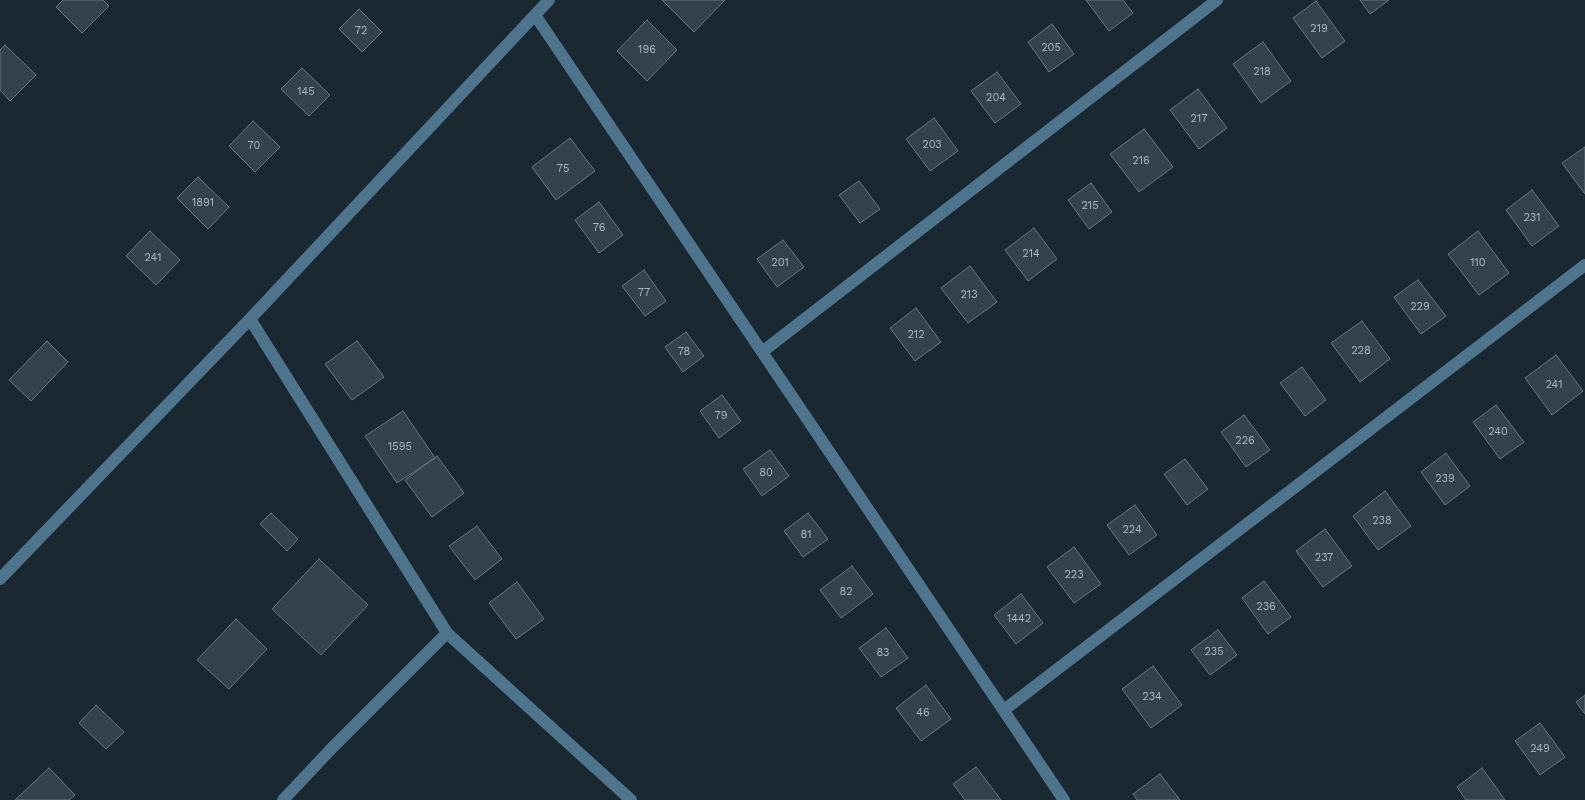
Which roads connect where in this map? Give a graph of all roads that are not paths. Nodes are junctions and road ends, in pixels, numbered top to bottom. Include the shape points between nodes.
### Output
1 (549, 0) edge
2 (1218, 0) edge
3 (535, 15) junction
4 (1585, 265) edge
5 (250, 319) junction
6 (762, 352) junction
7 (0, 579) edge
8 (447, 633) junction
9 (1004, 710) junction
10 (283, 800) edge
11 (631, 800) edge
12 (1064, 800) edge

1 - 3 street
2 - 6 street
3 - 5 street
3 - 6 street
4 - 9 street
5 - 7 street
5 - 8 street
6 - 9 street
8 - 10 street
8 - 11 street
9 - 12 street

